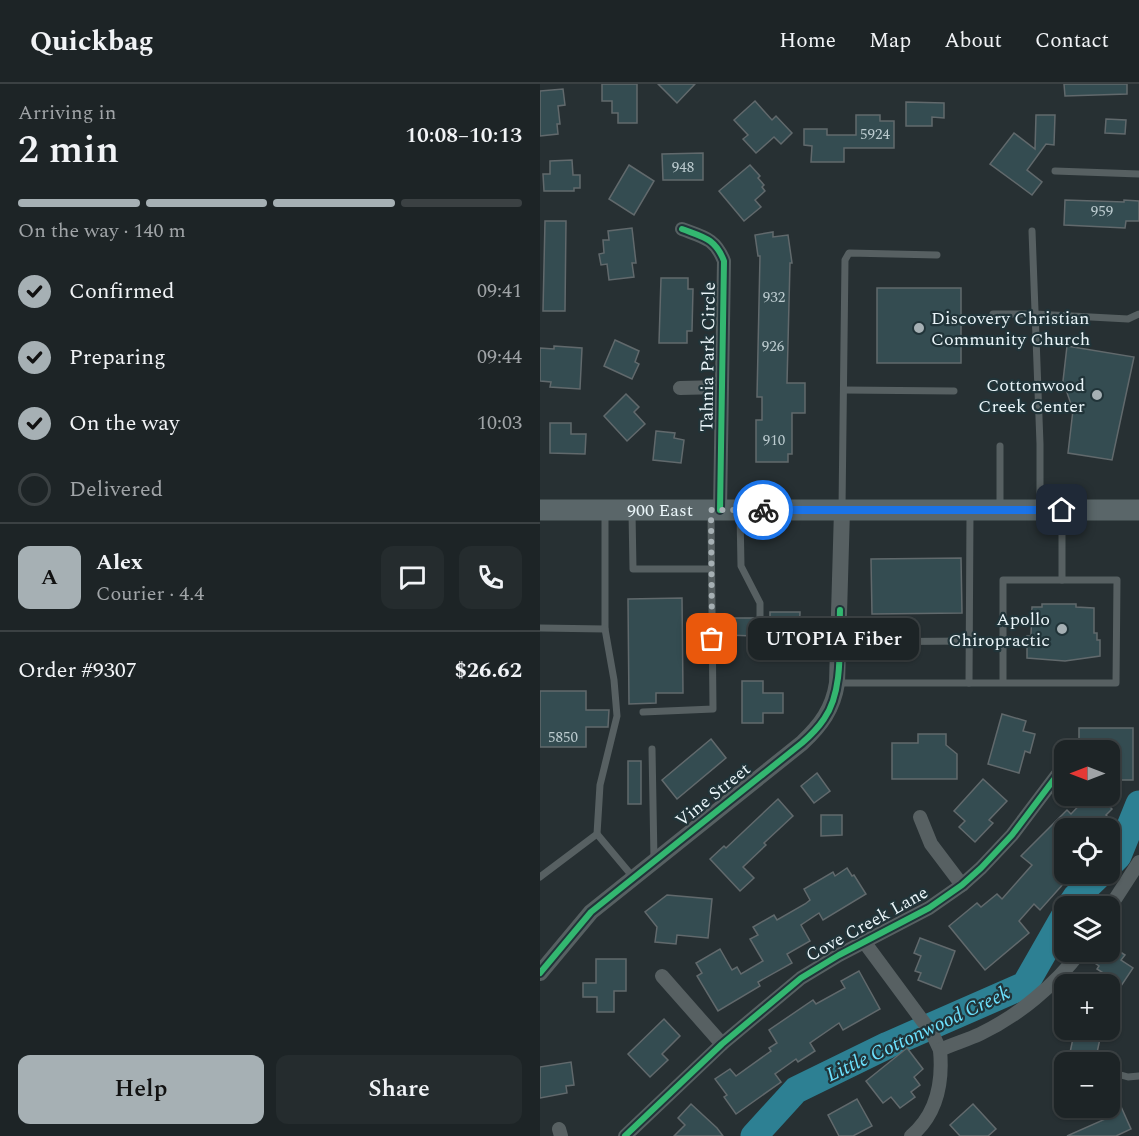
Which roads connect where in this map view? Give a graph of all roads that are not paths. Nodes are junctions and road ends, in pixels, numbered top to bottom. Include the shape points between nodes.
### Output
1 (1055, 171) dead end
2 (1139, 174) edge
3 (682, 229) dead end
4 (1032, 231) dead end
5 (937, 255) dead end
6 (993, 314) dead end
7 (1035, 314) junction
8 (1139, 314) edge
9 (722, 387) junction
10 (680, 388) dead end
11 (844, 390) junction
12 (954, 391) dead end
13 (1000, 446) dead end
14 (540, 510) edge
15 (605, 510) junction
16 (632, 510) junction
17 (724, 510) junction
18 (842, 510) junction
19 (970, 510) junction
20 (999, 510) junction
21 (1040, 510) junction
22 (1062, 510) junction
23 (1139, 510) edge
24 (711, 569) junction
25 (1062, 580) junction
26 (540, 628) edge
27 (605, 629) junction
28 (970, 641) junction
29 (839, 645) junction
30 (969, 682) junction
31 (1003, 682) junction
32 (837, 683) junction
33 (643, 712) dead end
34 (652, 749) dead end
35 (1054, 779) edge
36 (920, 817) dead end
37 (597, 834) junction
38 (654, 862) junction
39 (1139, 862) edge
40 (540, 877) edge
41 (633, 877) junction
42 (962, 885) junction
43 (1117, 896) edge
44 (865, 943) junction
45 (1071, 962) edge
46 (540, 973) edge
47 (662, 975) dead end
48 (722, 1044) junction
49 (940, 1050) junction
50 (1120, 1075) edge
51 (1139, 1076) edge
52 (919, 1134) edge
53 (625, 1136) edge

1 - 2 lane
3 - 9 street, Tahnia Park Circle via 711,240 724,261
4 - 7 lane
5 - 11 lane via 849,253 844,260
6 - 7 lane
7 - 8 lane via 1128,319
7 - 21 lane
9 - 10 street
9 - 17 street, Tahnia Park Circle
11 - 12 lane
11 - 18 lane
13 - 20 lane
14 - 15 main road, 900 East
15 - 16 main road, 900 East
15 - 27 lane
16 - 17 main road, 900 East
16 - 24 lane via 633,569
17 - 18 main road, 900 East
17 - 24 lane
17 - 29 lane via 741,566 760,603 760,648
18 - 19 main road, 900 East
18 - 29 street, Vine Street
19 - 20 main road, 900 East
19 - 28 lane
20 - 21 main road, 900 East
21 - 22 main road, 900 East
22 - 23 main road, 900 East
22 - 25 lane
24 - 33 lane via 713,709
25 - 31 lane via 1003,580
25 - 31 lane via 1117,580 1116,683
26 - 27 lane
27 - 37 lane via 617,716 600,785
28 - 29 lane
28 - 30 lane
29 - 32 street, Vine Street
30 - 31 lane
30 - 32 lane
32 - 38 street, Vine Street via 831,708 814,732
34 - 38 lane
35 - 42 street, Cove Creek Lane via 1012,836
36 - 42 street via 931,844
37 - 40 lane
37 - 41 lane
38 - 41 street, Vine Street
39 - 43 street
41 - 46 street, Vine Street via 591,912
42 - 44 street, Cove Creek Lane
44 - 48 street, Cove Creek Lane via 801,978
44 - 49 street
45 - 49 street via 1053,983 1007,1018
47 - 48 street
48 - 53 street, Cove Creek Lane
49 - 52 street via 940,1085
50 - 51 lane

